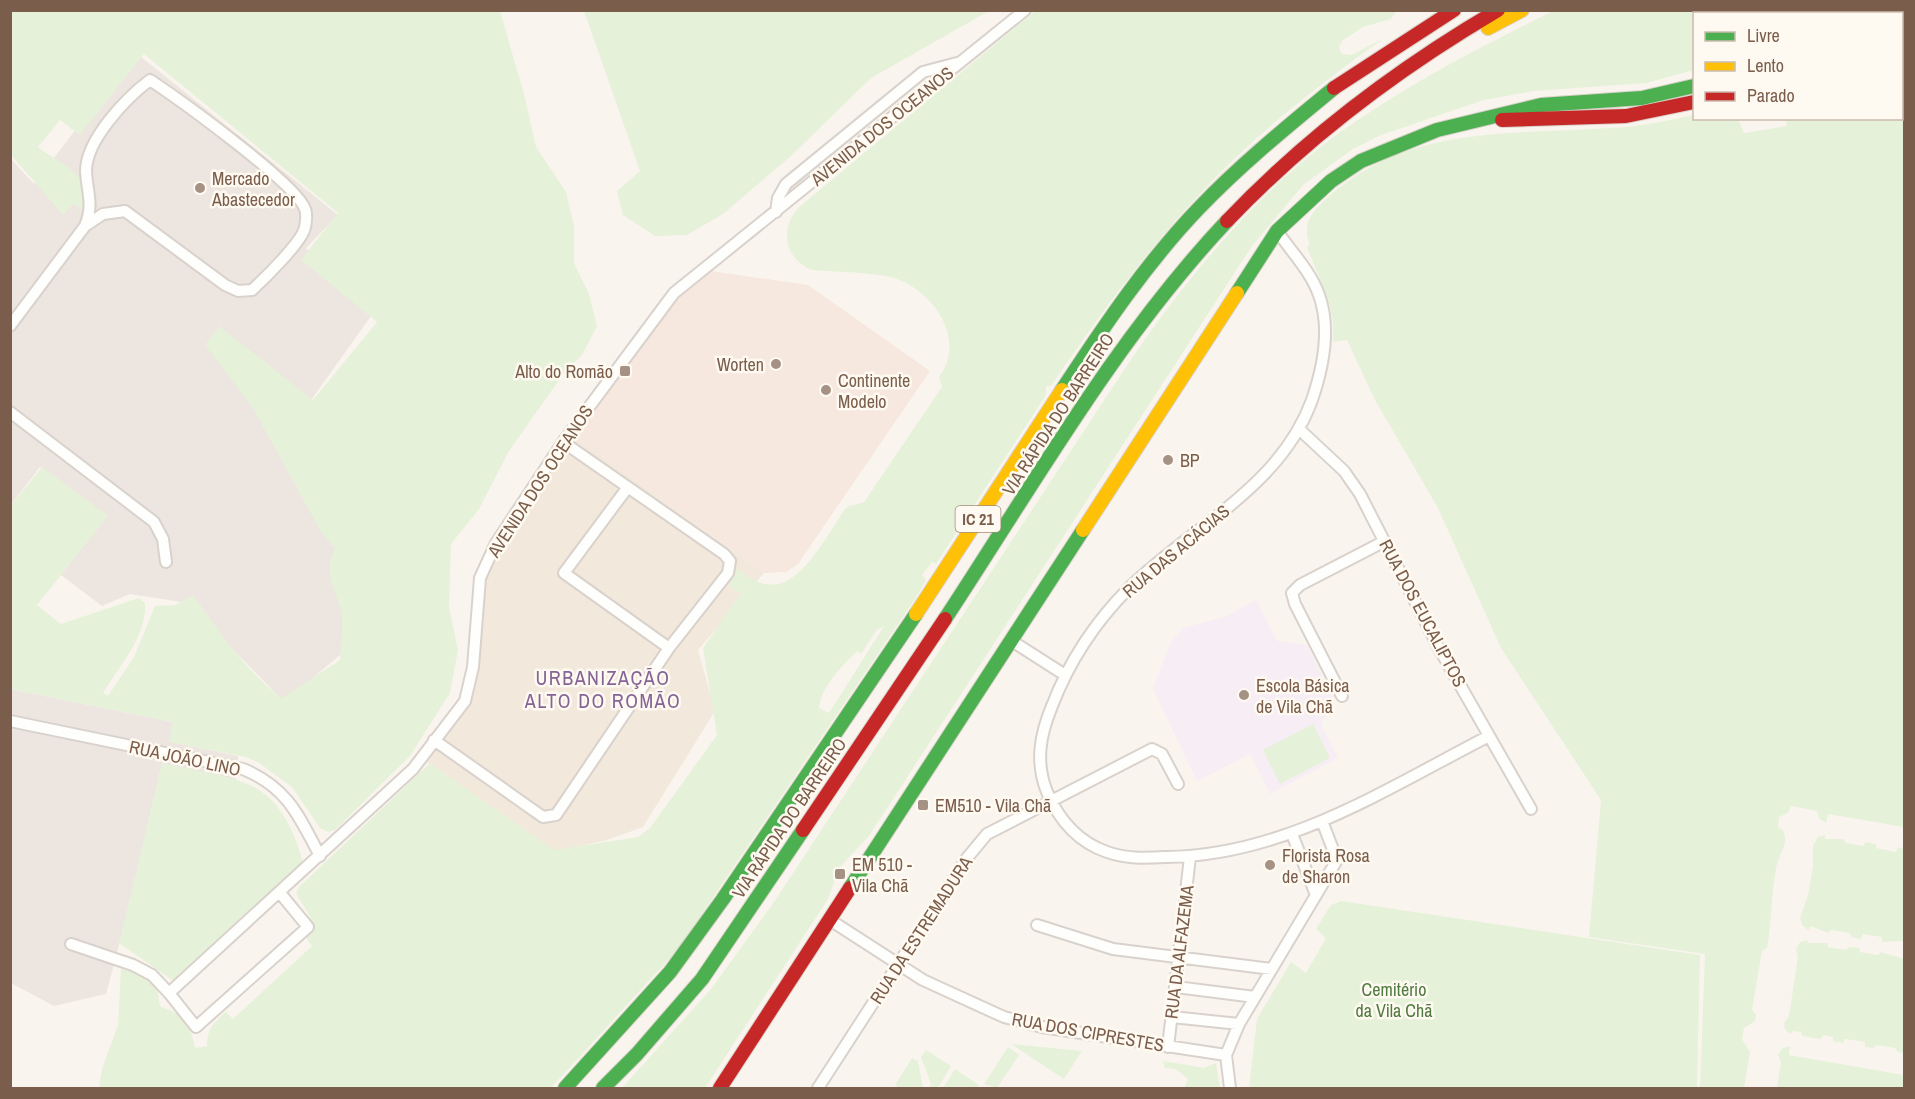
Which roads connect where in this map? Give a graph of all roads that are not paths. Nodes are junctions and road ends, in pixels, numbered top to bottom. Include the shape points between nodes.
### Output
1 (1025, 10) edge
2 (1454, 10) edge
3 (1498, 10) edge
4 (1522, 10) edge
5 (1431, 54) junction
6 (960, 62) junction
7 (1692, 87) edge
8 (1693, 102) edge
9 (1484, 119) junction
10 (776, 213) junction
11 (85, 226) junction
12 (1277, 231) junction
13 (10, 326) edge
14 (10, 412) edge
15 (1299, 429) junction
16 (563, 442) junction
17 (628, 487) junction
18 (1385, 541) junction
19 (166, 562) dead end
20 (1012, 640) junction
21 (669, 648) junction
22 (1065, 675) junction
23 (1342, 696) dead end
24 (10, 721) edge
25 (1488, 736) junction
26 (434, 740) junction
27 (1178, 784) dead end
28 (1050, 800) junction
29 (1530, 809) dead end
30 (1322, 821) junction
31 (1292, 834) junction
32 (320, 856) junction
33 (1190, 857) junction
34 (280, 893) junction
35 (1316, 895) junction
36 (830, 920) junction
37 (1037, 925) dead end
38 (71, 944) dead end
39 (1179, 957) junction
40 (898, 964) junction
41 (1272, 969) junction
42 (1176, 987) junction
43 (169, 993) junction
44 (1255, 997) junction
45 (1172, 1017) junction
46 (1239, 1024) junction
47 (1168, 1047) junction
48 (1226, 1054) junction
49 (565, 1089) edge
50 (603, 1089) edge
51 (720, 1089) edge
52 (818, 1089) edge
53 (1230, 1089) edge

1 - 6 street, AVENIDA DOS OCEANOS
2 - 49 main road, VIA RÁPIDA DO BARREIRO / IC 21 via 1349,76 1272,139 1200,207 1146,269 1098,335 878,672 723,899 670,972
3 - 5 main road, VIA RÁPIDA DO BARREIRO / IC 21
4 - 5 main road
5 - 50 main road, VIA RÁPIDA DO BARREIRO / IC 21 via 1354,105 1263,183 1197,253 1136,328 702,979
6 - 10 street, AVENIDA DOS OCEANOS
6 - 10 street, AVENIDA DOS OCEANOS via 922,72 786,184
7 - 9 main road via 1642,98 1541,105
8 - 9 main road via 1626,116
9 - 12 main road via 1437,130 1361,161 1331,181
10 - 16 street, AVENIDA DOS OCEANOS via 674,293
11 - 11 street via 103,214 125,211 225,285 238,291 252,290 276,268 305,230 305,209 294,193 247,153 150,80 104,128 90,153 86,169 92,211
11 - 13 street
12 - 15 street, RUA DAS ACÁCIAS via 1319,294 1324,326 1320,370
12 - 20 main road
14 - 19 street via 154,522 164,539
15 - 18 street, RUA DOS EUCALIPTOS via 1353,482
15 - 22 street, RUA DAS ACÁCIAS via 1264,476 1129,588 1095,628
16 - 17 street
16 - 26 street, AVENIDA DOS OCEANOS via 492,551 480,578 473,667 465,701
17 - 21 street via 730,561 728,573
17 - 21 street via 564,573
18 - 23 street via 1292,592
18 - 25 street, RUA DOS EUCALIPTOS
20 - 22 street
20 - 36 main road
21 - 26 street via 564,807 552,817 543,817
22 - 28 street, RUA DAS ACÁCIAS via 1046,720 1039,750 1040,770
24 - 32 street, RUA JOÃO LINO via 257,775 289,800
25 - 29 street, RUA DOS EUCALIPTOS
25 - 30 street, RUA DAS ACÁCIAS
26 - 32 street, AVENIDA DOS OCEANOS via 413,768
27 - 28 street, RUA DA ESTREMADURA via 1162,754 1152,749
28 - 33 street, RUA DAS ACÁCIAS via 1070,829 1104,852 1126,858
28 - 40 street, RUA DA ESTREMADURA via 987,834 976,845
30 - 31 street, RUA DAS ACÁCIAS
30 - 35 street via 1337,860
31 - 33 street, RUA DAS ACÁCIAS via 1222,853
31 - 35 street
32 - 34 street, AVENIDA DOS OCEANOS
33 - 39 street, RUA DA ALFAZEMA
34 - 43 street, AVENIDA DOS OCEANOS
34 - 43 street via 308,927 196,1027
35 - 41 street
36 - 40 street, RUA DOS CIPRESTES
36 - 51 main road
37 - 39 street via 1113,949
38 - 43 street via 133,965 152,975
39 - 41 street
39 - 42 street, RUA DA ALFAZEMA
40 - 47 street, RUA DOS CIPRESTES via 962,1000 1004,1017
40 - 52 street, RUA DA ESTREMADURA
41 - 44 street
42 - 44 street
42 - 45 street, RUA DA ALFAZEMA
44 - 46 street
45 - 46 street
45 - 47 street, RUA DA ALFAZEMA
46 - 48 street
47 - 48 street, RUA DOS CIPRESTES
48 - 53 street

